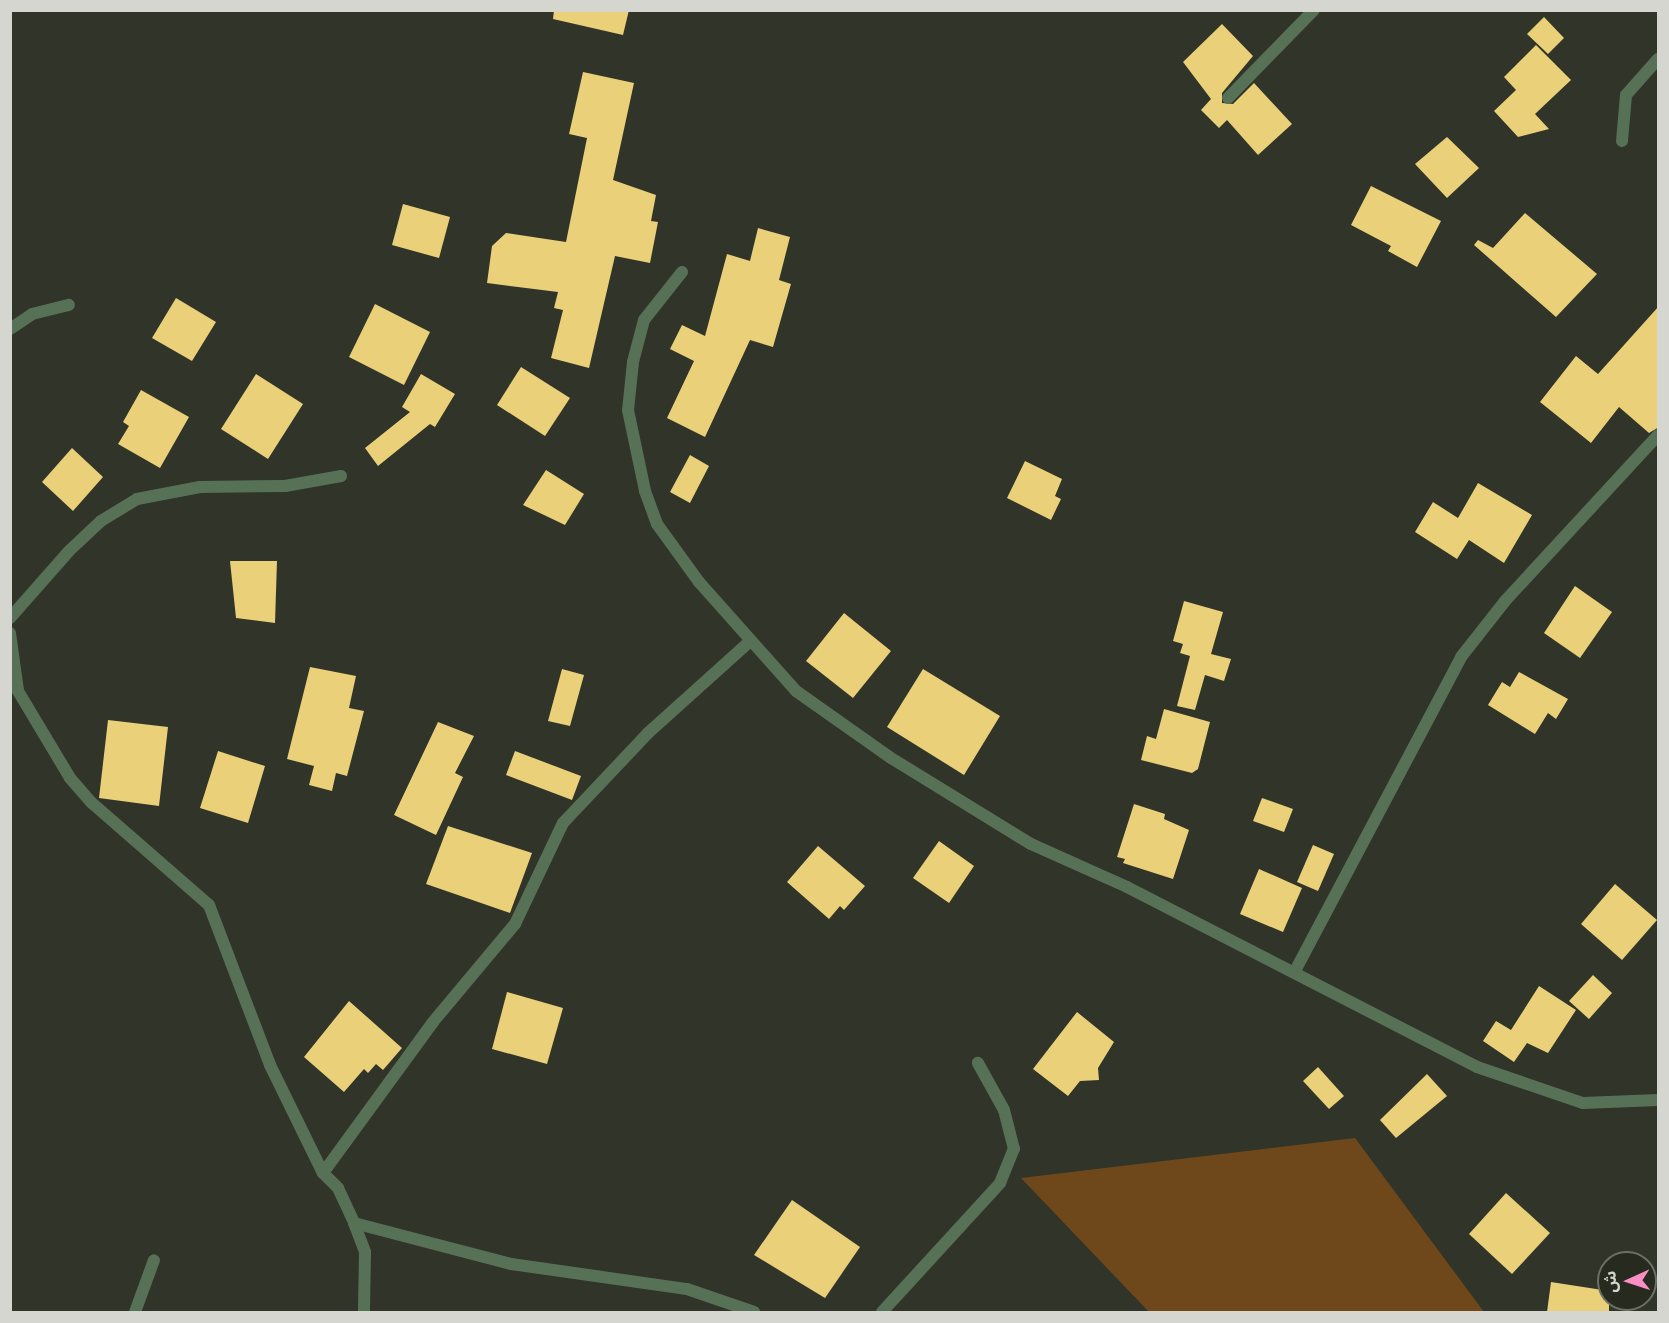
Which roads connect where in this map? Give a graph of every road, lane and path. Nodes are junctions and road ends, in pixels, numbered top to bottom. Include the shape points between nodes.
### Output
1 (1314, 10) edge
2 (1659, 58) edge
3 (1228, 98) dead end
4 (1622, 141) dead end
5 (682, 272) dead end
6 (69, 305) dead end
7 (10, 329) edge
8 (1659, 435) edge
9 (341, 477) dead end
10 (10, 618) edge
11 (10, 633) edge
12 (748, 642) junction
13 (14, 695) edge
14 (1295, 971) junction
15 (978, 1063) dead end
16 (1659, 1100) edge
17 (323, 1173) junction
18 (354, 1223) junction
19 (154, 1260) dead end
20 (135, 1312) edge
21 (364, 1312) edge
22 (754, 1312) edge
23 (882, 1312) edge

1 - 3 street
2 - 4 street via 1626,95
5 - 12 street via 644,320 633,362 628,410 634,449 657,524
6 - 7 street via 32,314
8 - 14 street via 1505,601 1461,657
9 - 10 street via 285,486 200,487 137,499 101,521
11 - 13 street
12 - 14 street via 796,691 841,726 963,804 1031,844
12 - 17 street via 648,733 563,823 515,924 433,1022
13 - 17 street via 92,803 209,905 270,1065
14 - 16 street via 1477,1067 1531,1088 1583,1103
15 - 23 street via 1004,1110 1014,1149 1000,1183
17 - 18 street via 338,1188
18 - 21 street via 365,1252
18 - 22 street via 511,1264 687,1289
19 - 20 street

